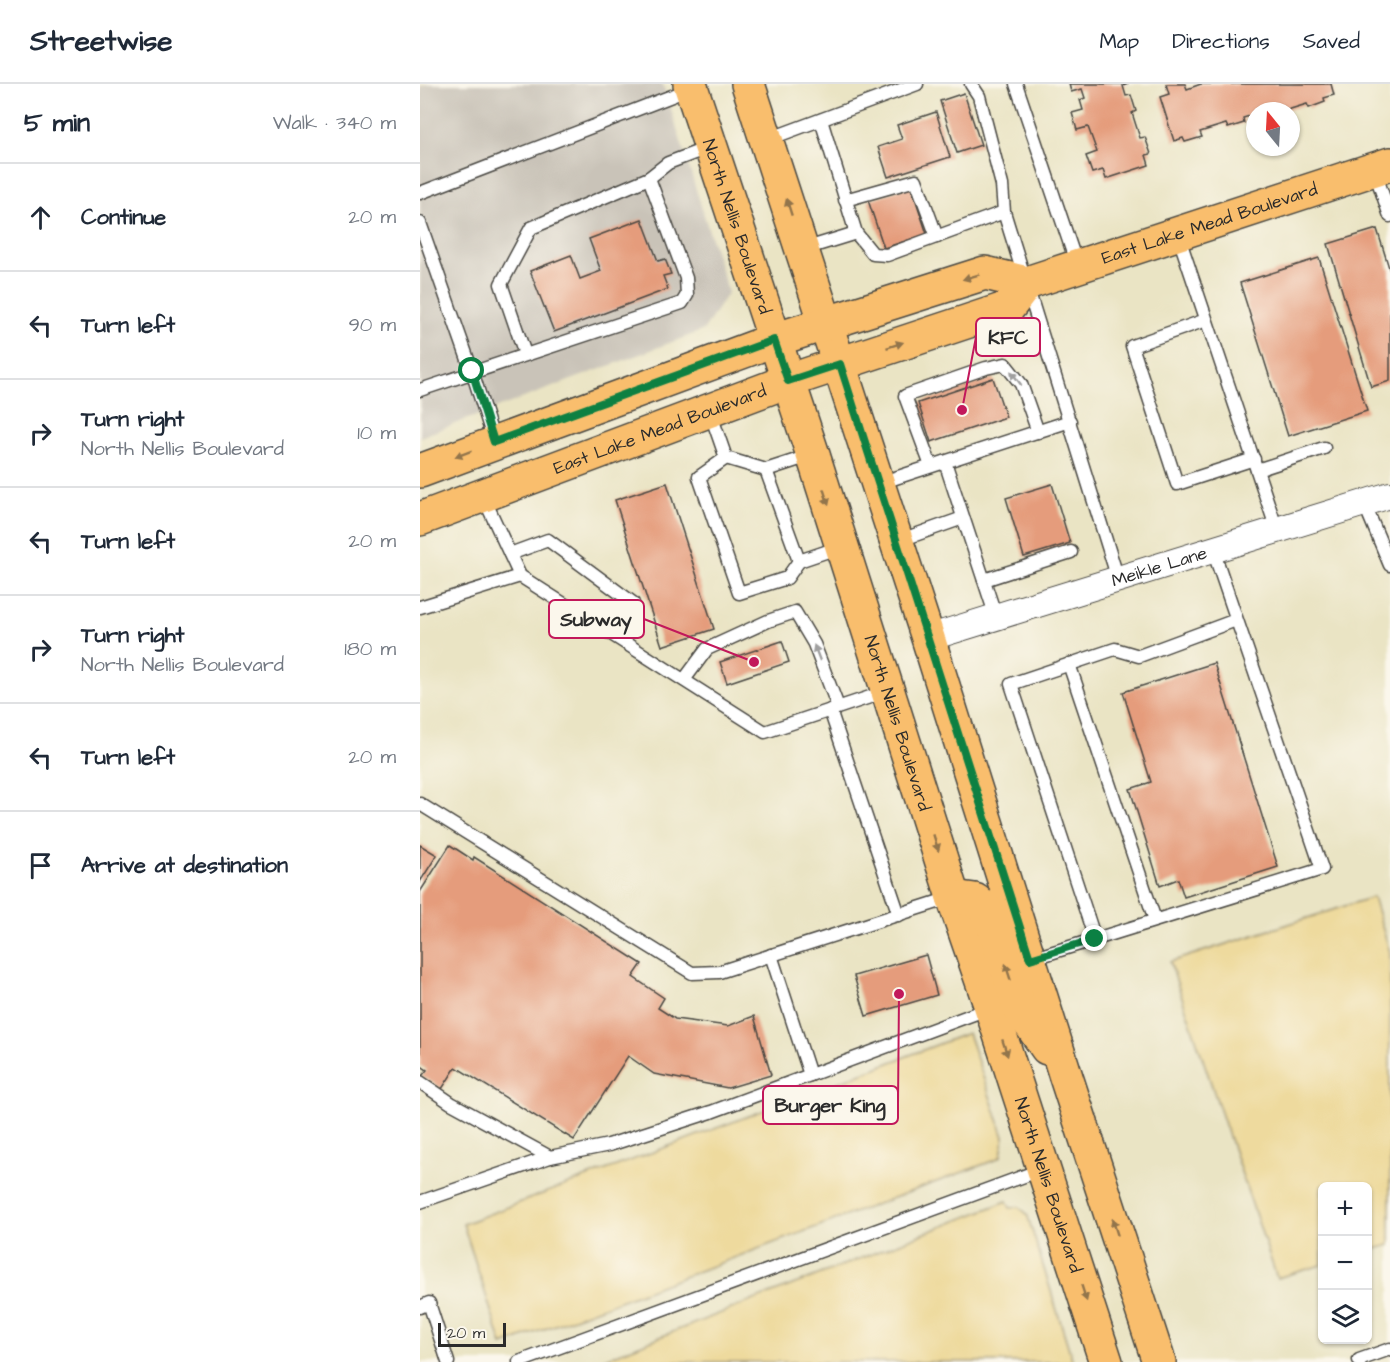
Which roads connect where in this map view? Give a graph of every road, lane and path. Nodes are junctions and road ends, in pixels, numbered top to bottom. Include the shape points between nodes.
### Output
1 (748, 84) edge
2 (917, 84) edge
3 (971, 84) edge
4 (1016, 84) edge
5 (691, 86) edge
6 (821, 120) junction
7 (766, 140) junction
8 (710, 147) junction
9 (1382, 166) edge
10 (650, 178) junction
11 (420, 193) edge
12 (845, 200) junction
13 (1004, 212) junction
14 (1390, 216) edge
15 (420, 223) edge
16 (856, 233) junction
17 (1177, 234) junction
18 (937, 237) junction
19 (802, 249) junction
20 (1077, 266) junction
21 (1027, 283) junction
22 (1206, 320) junction
23 (827, 323) junction
24 (774, 340) junction
25 (525, 354) junction
26 (840, 364) junction
27 (472, 371) junction
28 (788, 381) junction
29 (420, 390) edge
30 (710, 411) junction
31 (1070, 421) junction
32 (1038, 432) junction
33 (494, 442) junction
34 (1324, 448) dead end
35 (813, 454) junction
36 (726, 458) junction
37 (945, 462) junction
38 (1255, 465) junction
39 (931, 466) junction
40 (766, 470) junction
41 (420, 471) edge
42 (879, 483) junction
43 (483, 495) junction
44 (1390, 495) edge
45 (1364, 503) junction
46 (963, 518) junction
47 (420, 519) edge
48 (1277, 530) junction
49 (897, 541) junction
50 (842, 546) junction
51 (1213, 550) junction
52 (1071, 552) dead end
53 (510, 554) junction
54 (799, 561) junction
55 (1390, 565) edge
56 (520, 576) junction
57 (1118, 579) junction
58 (984, 580) junction
59 (633, 603) dead end
60 (420, 607) edge
61 (996, 617) junction
62 (1236, 620) junction
63 (928, 638) junction
64 (1069, 664) junction
65 (684, 680) junction
66 (887, 691) junction
67 (834, 708) junction
68 (420, 804) edge
69 (953, 897) junction
70 (899, 915) junction
71 (1155, 920) junction
72 (1095, 939) junction
73 (771, 955) junction
74 (1030, 959) junction
75 (992, 1007) junction
76 (810, 1075) junction
77 (1066, 1077) junction
78 (420, 1082) edge
79 (550, 1157) junction
80 (1044, 1169) junction
81 (420, 1202) edge
82 (420, 1307) edge
83 (1390, 1349) edge
84 (448, 1362) edge
85 (519, 1362) edge
86 (1106, 1362) edge
87 (1159, 1362) edge
88 (1360, 1362) edge

1 - 7 main road
2 - 6 lane
3 - 13 lane via 979,96 1002,185
4 - 20 lane
5 - 8 main road, North Nellis Boulevard
5 - 11 lane
6 - 7 lane
6 - 12 lane
19 -> 7 main road
8 - 10 lane via 668,163
8 - 24 main road, North Nellis Boulevard
9 - 14 lane
9 - 17 main road, East Lake Mead Boulevard
10 - 25 lane via 531,228 501,284
10 - 25 lane via 686,278 687,295 682,303
12 - 16 lane
12 - 18 lane via 916,180
13 - 18 lane
13 - 21 lane
15 - 27 lane
16 - 18 lane via 873,254 887,255
16 - 19 lane
17 - 20 main road, East Lake Mead Boulevard
17 - 22 lane
19 - 23 main road
20 - 21 main road, East Lake Mead Boulevard
21 -> 23 main road via 985,273
26 -> 21 main road, East Lake Mead Boulevard via 1008,308
21 - 31 lane
22 - 38 lane
22 - 38 lane via 1132,346 1177,484
23 - 24 main road
23 - 26 main road
24 - 28 main road, North Nellis Boulevard
24 - 33 main road
25 - 27 lane
26 - 28 main road, East Lake Mead Boulevard
26 - 42 main road
27 - 29 lane
27 - 33 lane
28 - 30 main road, East Lake Mead Boulevard
28 - 35 main road, North Nellis Boulevard
30 - 36 lane
30 - 43 main road, East Lake Mead Boulevard
31 - 32 lane
31 - 57 lane
32 - 37 lane
32 -> 39 lane via 1021,384 1005,364 986,368 905,396
33 -> 41 main road
34 - 38 lane
35 - 40 lane
35 -> 50 main road, North Nellis Boulevard
36 - 40 lane
36 - 54 lane via 699,477 739,593 787,578
37 - 39 lane
37 - 46 lane
38 - 48 lane
39 - 42 lane
40 - 54 lane
42 - 49 main road
43 - 47 main road, East Lake Mead Boulevard
43 - 53 lane
44 - 45 street, Meikle Lane
45 - 48 street, Meikle Lane
45 - 55 lane
46 - 49 lane
46 - 58 lane
48 - 51 street, Meikle Lane
49 - 63 main road
50 - 54 lane
50 - 66 main road, North Nellis Boulevard
51 - 57 street, Meikle Lane
51 - 62 lane
52 - 58 lane
53 - 56 lane
53 - 59 lane via 548,540
56 - 60 lane
56 - 65 lane
57 - 61 street, Meikle Lane
58 - 61 lane
61 - 63 street, Meikle Lane
62 - 64 lane via 1139,656 1115,649
62 - 71 lane via 1322,869
63 - 74 main road
64 - 71 lane
64 - 72 lane via 1011,684
65 - 67 lane via 765,732
67 -> 65 lane via 814,644 795,612 707,649
66 - 67 lane
66 -> 69 main road, North Nellis Boulevard
67 - 70 lane
68 - 73 lane via 692,973 719,972
69 - 70 lane
69 - 75 main road, North Nellis Boulevard
77 -> 69 main road via 1020,1009 986,910 975,900
70 - 73 lane
71 - 72 lane
72 - 74 lane
73 - 76 lane
74 - 77 main road
75 - 76 lane
75 -> 80 main road, North Nellis Boulevard
76 - 79 lane via 609,1145
87 -> 77 main road
78 - 79 lane
79 - 81 lane
80 - 85 lane
80 -> 86 main road, North Nellis Boulevard
82 - 84 lane via 429,1303
83 - 88 lane

